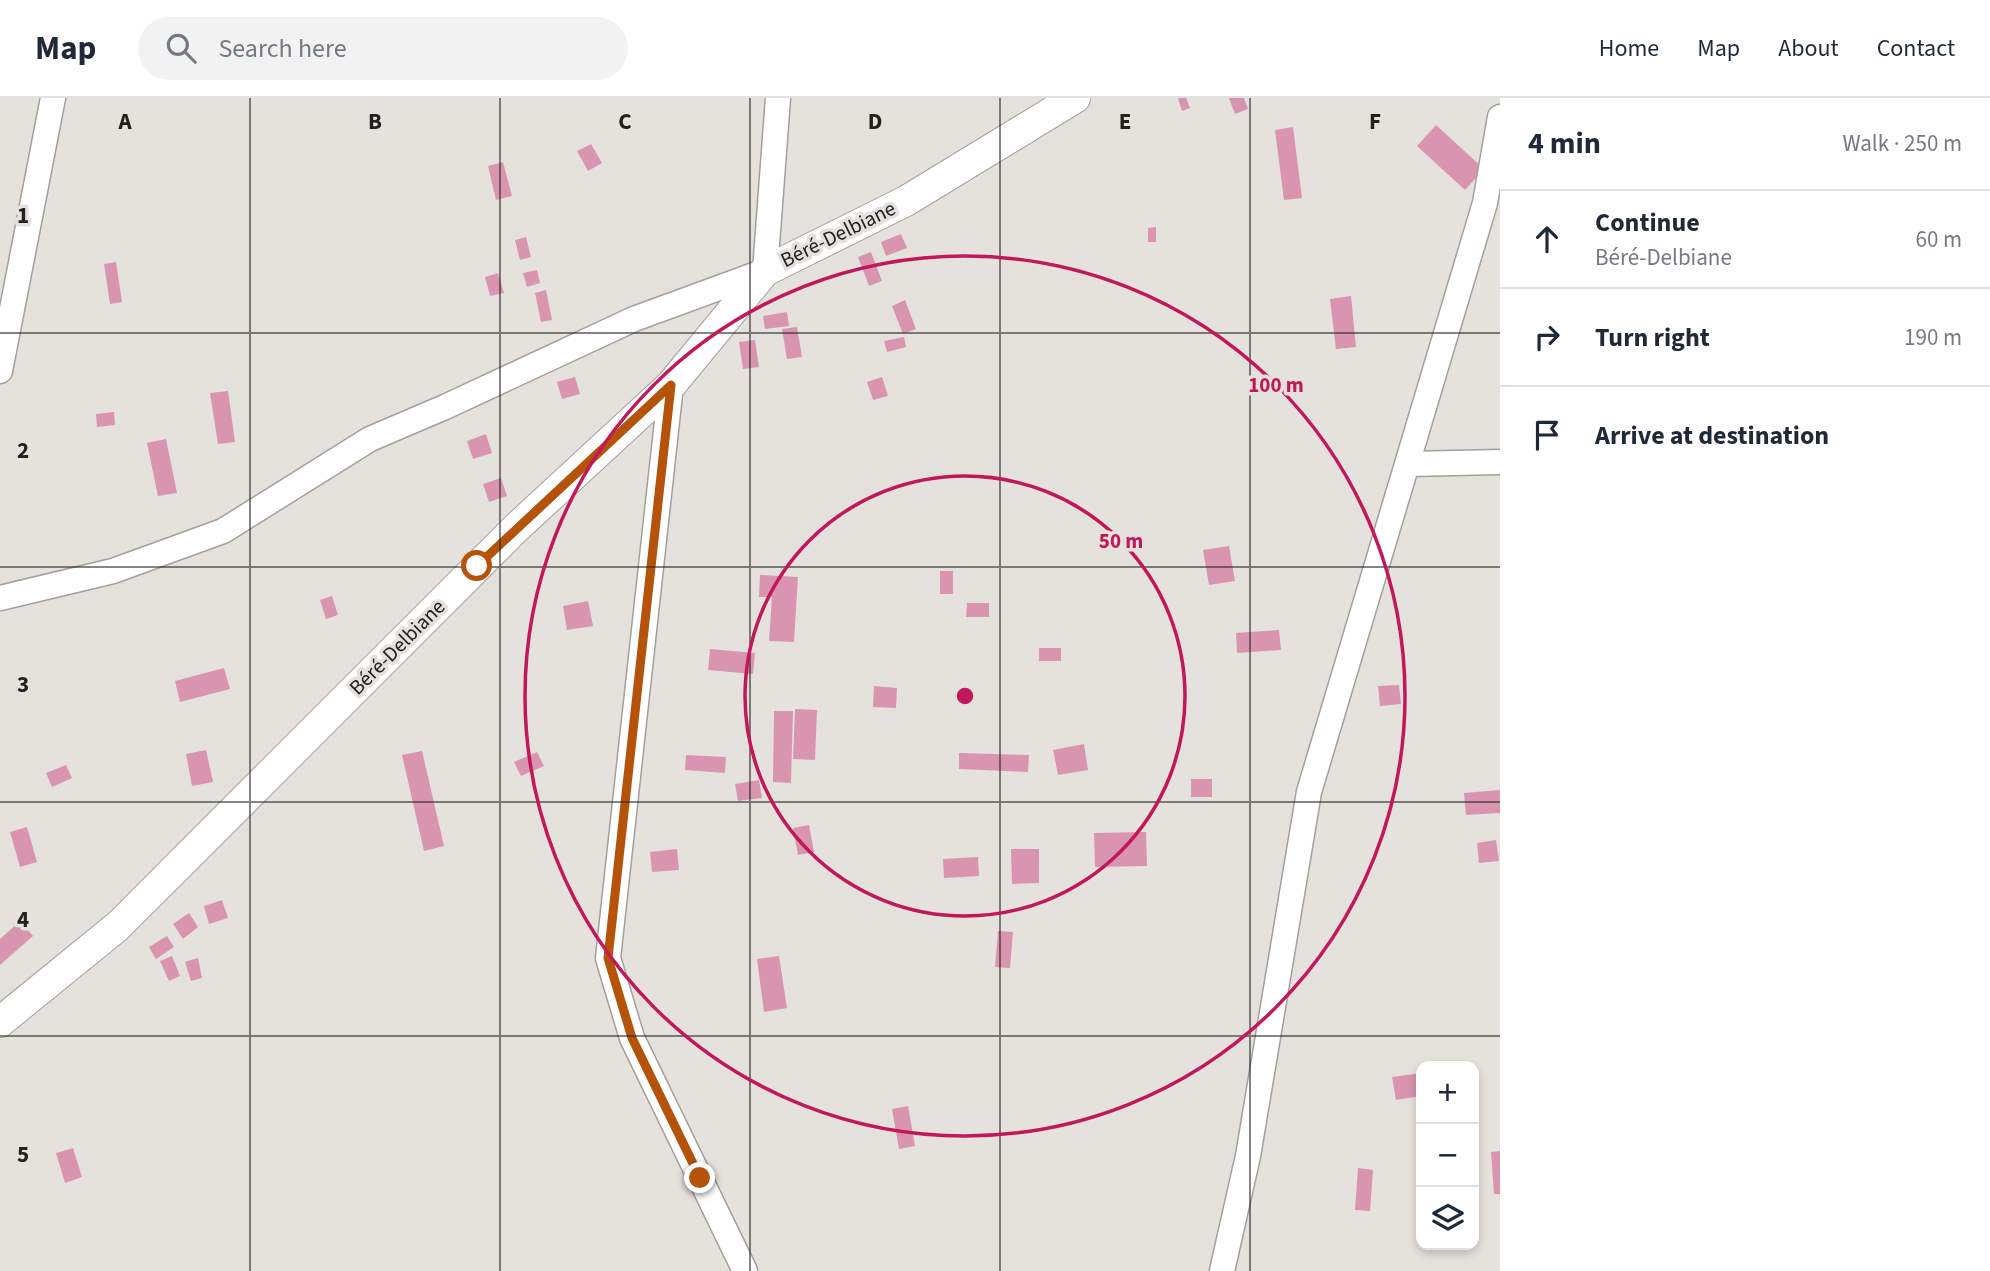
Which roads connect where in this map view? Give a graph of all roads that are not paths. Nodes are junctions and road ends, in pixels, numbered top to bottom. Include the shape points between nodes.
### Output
1 (53, 98) edge
2 (778, 98) edge
3 (1075, 98) edge
4 (1500, 117) edge
5 (765, 271) junction
6 (0, 371) edge
7 (671, 385) junction
8 (1500, 463) edge
9 (1408, 464) junction
10 (0, 598) edge
11 (0, 1022) edge
12 (745, 1271) edge
13 (1222, 1271) edge

1 - 6 street
2 - 5 street
3 - 5 street, Béré-Delbiane via 906,201
4 - 9 street via 1485,203
5 - 7 street, Béré-Delbiane
5 - 10 street via 634,319 370,439 223,531 113,571
7 - 11 street, Béré-Delbiane via 515,529 118,926
7 - 12 street via 608,958 632,1038
8 - 9 street
9 - 13 street via 1309,792 1248,1156

